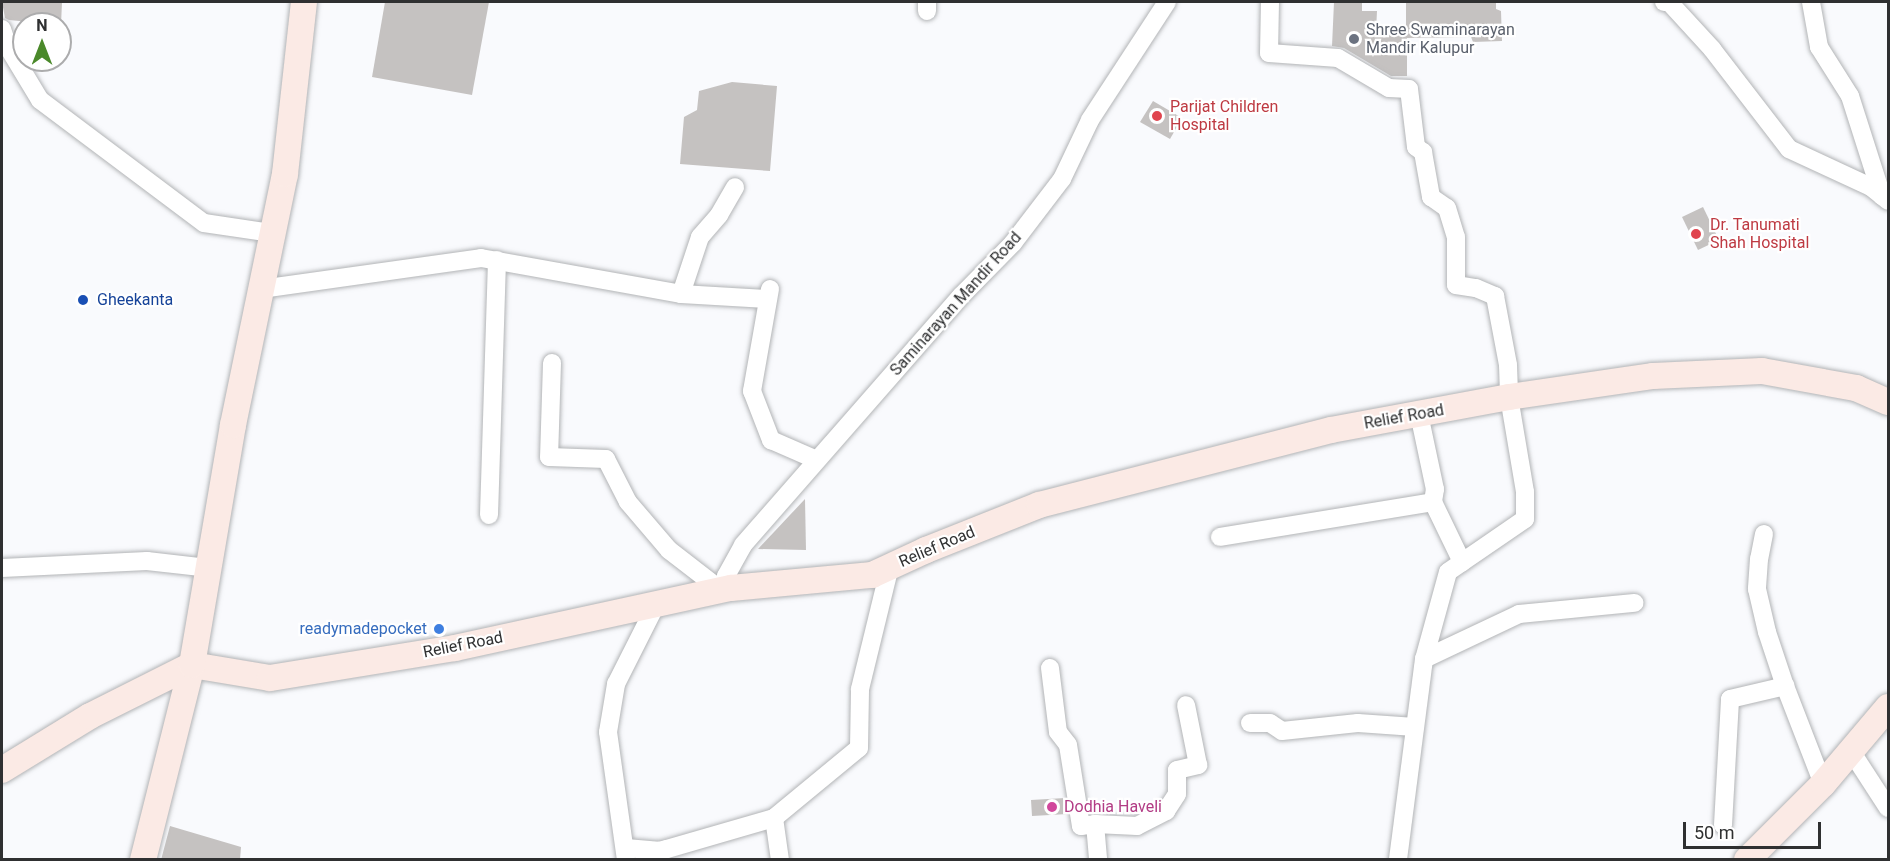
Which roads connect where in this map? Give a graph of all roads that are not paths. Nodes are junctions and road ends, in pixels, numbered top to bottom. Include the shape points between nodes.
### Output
1 (304, 2) edge
2 (1167, 2) edge
3 (1270, 2) edge
4 (1664, 2) edge
5 (1810, 2) edge
6 (2, 29) edge
7 (735, 187) dead end
8 (1885, 199) edge
9 (272, 233) junction
10 (497, 260) junction
11 (261, 288) junction
12 (681, 294) junction
13 (552, 363) dead end
14 (1509, 397) junction
15 (1888, 402) edge
16 (1419, 414) junction
17 (817, 460) junction
18 (1433, 502) junction
19 (489, 515) dead end
20 (1764, 534) dead end
21 (1220, 537) dead end
22 (1462, 562) junction
23 (890, 566) junction
24 (2, 568) edge
25 (208, 568) junction
26 (726, 589) junction
27 (657, 603) junction
28 (1634, 603) dead end
29 (1424, 658) junction
30 (192, 665) junction
31 (1050, 668) dead end
32 (1785, 686) junction
33 (1186, 705) dead end
34 (1888, 707) edge
35 (1250, 723) dead end
36 (1415, 727) junction
37 (1851, 751) junction
38 (2, 770) edge
39 (1823, 784) junction
40 (1888, 808) edge
41 (774, 818) junction
42 (1095, 824) junction
43 (1723, 825) dead end
44 (626, 854) edge
45 (668, 854) edge
46 (143, 860) edge
47 (780, 860) edge
48 (1098, 860) edge
49 (1398, 860) edge
50 (1748, 860) edge

1 - 9 main road via 285,174
2 - 17 street, Saminarayan Mandir Road via 1090,120 1062,178 1048,197 1012,243
3 - 14 street via 1269,53 1338,58 1389,88 1409,89 1416,147 1423,152 1431,197 1448,208 1456,237 1456,285 1495,296 1508,365
4 - 8 street via 1669,2 1712,49 1789,149 1871,187
5 - 8 street via 1819,47 1850,96
6 - 9 street via 8,47 40,100 204,223
7 - 12 street via 700,237
9 - 11 main road
10 - 11 street via 481,258
10 - 12 street
10 - 19 street
11 - 25 main road
12 - 17 street via 769,294 752,391 771,440
13 - 26 street via 549,457 606,459 628,502 669,550
14 - 15 main road, Relief Road via 1653,375 1762,371 1856,388
14 - 16 main road, Relief Road
14 - 22 street via 1525,492 1525,519
16 - 18 street via 1435,489
16 - 23 main road, Relief Road via 1331,430 1039,505
17 - 26 street, Saminarayan Mandir Road via 743,545 726,576
18 - 21 street
18 - 22 street
20 - 32 street via 1757,589
22 - 29 street via 1448,573
23 - 26 main road, Relief Road via 872,575
23 - 41 street via 860,689 859,748
24 - 25 street via 147,561
25 - 30 main road
26 - 27 main road, Relief Road
27 - 30 main road, Relief Road via 455,648 270,678
27 - 44 street via 616,684 608,732
28 - 29 street via 1519,614
29 - 36 street
30 - 38 main road via 90,716
30 - 46 main road
31 - 42 street via 1058,732 1068,745 1081,826
32 - 39 street
32 - 43 street via 1730,699
33 - 42 street via 1198,765 1177,770 1177,794 1166,811 1137,826
34 - 37 main road
35 - 36 street via 1270,723 1282,732 1358,723
36 - 49 street
37 - 39 main road
37 - 40 street
39 - 50 main road
41 - 45 street
41 - 47 street
42 - 48 street
44 - 45 street

